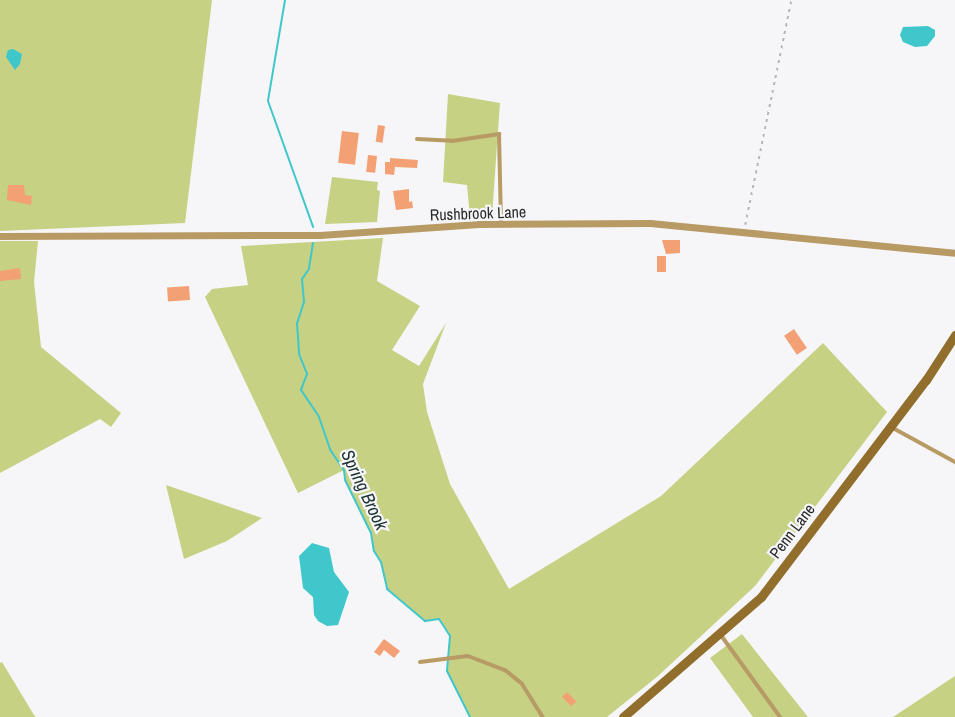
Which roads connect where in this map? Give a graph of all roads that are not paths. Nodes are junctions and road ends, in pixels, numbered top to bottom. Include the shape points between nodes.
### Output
1 (417, 140) dead end
2 (501, 225) junction
3 (0, 236) edge
4 (955, 253) edge
5 (955, 335) edge
6 (891, 427) junction
7 (955, 462) edge
8 (720, 633) junction
9 (420, 662) dead end
10 (543, 717) edge
11 (623, 717) edge
12 (780, 717) edge

1 - 2 lane via 452,141 499,134
2 - 3 street, Rushbrook Lane via 320,235
2 - 4 street, Rushbrook Lane via 650,223
5 - 6 street, Penn Lane
6 - 7 lane
6 - 8 street, Penn Lane via 760,597
8 - 11 street, Penn Lane
8 - 12 lane
9 - 10 lane via 468,656 505,670 522,684

